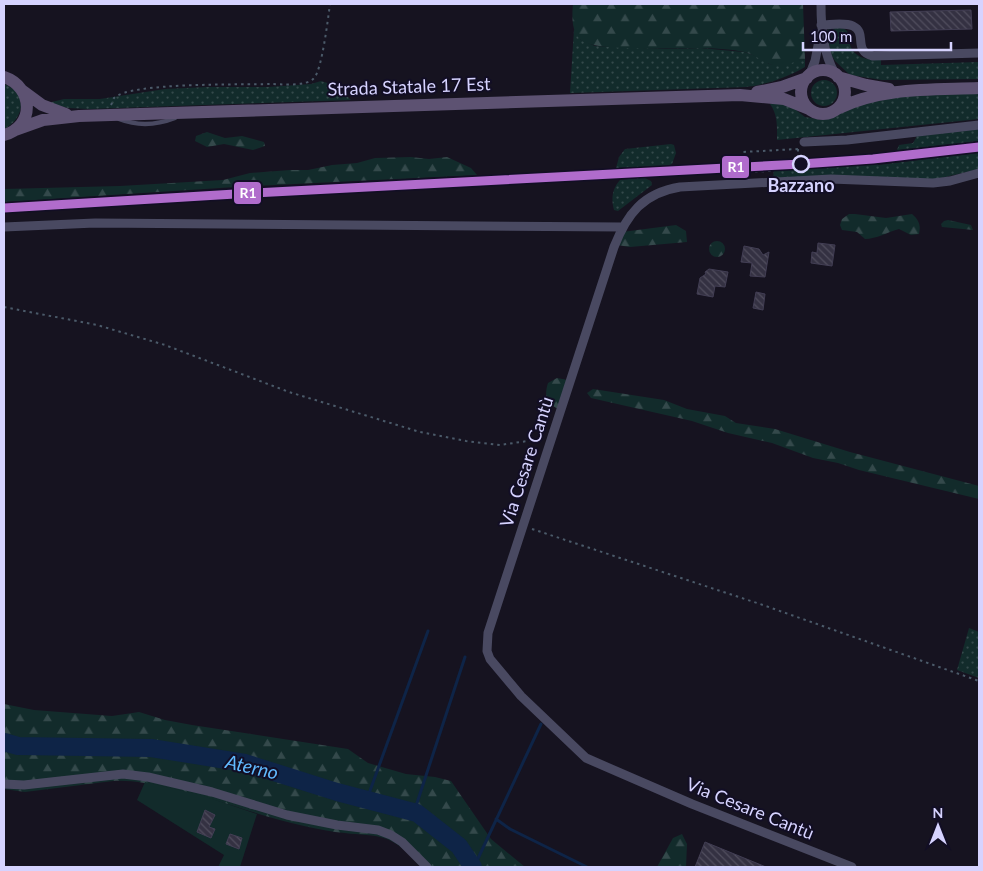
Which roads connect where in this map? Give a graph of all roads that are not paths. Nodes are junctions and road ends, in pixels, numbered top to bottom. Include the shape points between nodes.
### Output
1 (821, 4) edge
2 (821, 25) junction
3 (979, 53) edge
4 (837, 75) junction
5 (4, 77) edge
6 (808, 77) junction
7 (979, 88) edge
8 (22, 89) junction
9 (904, 90) junction
10 (740, 95) junction
11 (839, 108) junction
12 (809, 109) junction
13 (79, 116) junction
14 (979, 125) edge
15 (8, 134) edge
16 (801, 146) road end
17 (979, 173) edge
18 (4, 227) edge
19 (622, 227) junction
20 (4, 784) edge
21 (427, 867) edge
22 (852, 867) edge

1 - 2 street
2 - 3 street via 854,26 859,32 863,50 871,56
2 - 4 street via 825,52
2 - 6 street via 815,60
4 - 6 main road via 821,71
4 - 9 main road via 866,85
4 - 11 main road via 845,92
5 - 8 main road, Strada Statale 17 Est
6 - 10 main road, Strada Statale 17 Est via 782,87
6 - 12 main road via 802,96
7 - 9 main road
8 - 13 main road, Strada Statale 17 Est via 47,108
8 - 15 main road via 27,108 22,123
9 - 11 main road via 866,96
10 - 12 main road, Strada Statale 17 Est via 784,99
10 - 13 main road, Strada Statale 17 Est
11 - 12 main road via 824,114
13 - 15 main road, Strada Statale 17 Est via 43,120
14 - 16 street
17 - 19 street, Via Cesare Cantù via 933,183 823,179 672,189 646,200
18 - 19 street via 95,223
19 - 22 street, Via Cesare Cantù via 488,633 487,651 521,696 586,758
20 - 21 street via 24,786 123,774 148,777 287,815 378,830 402,842

